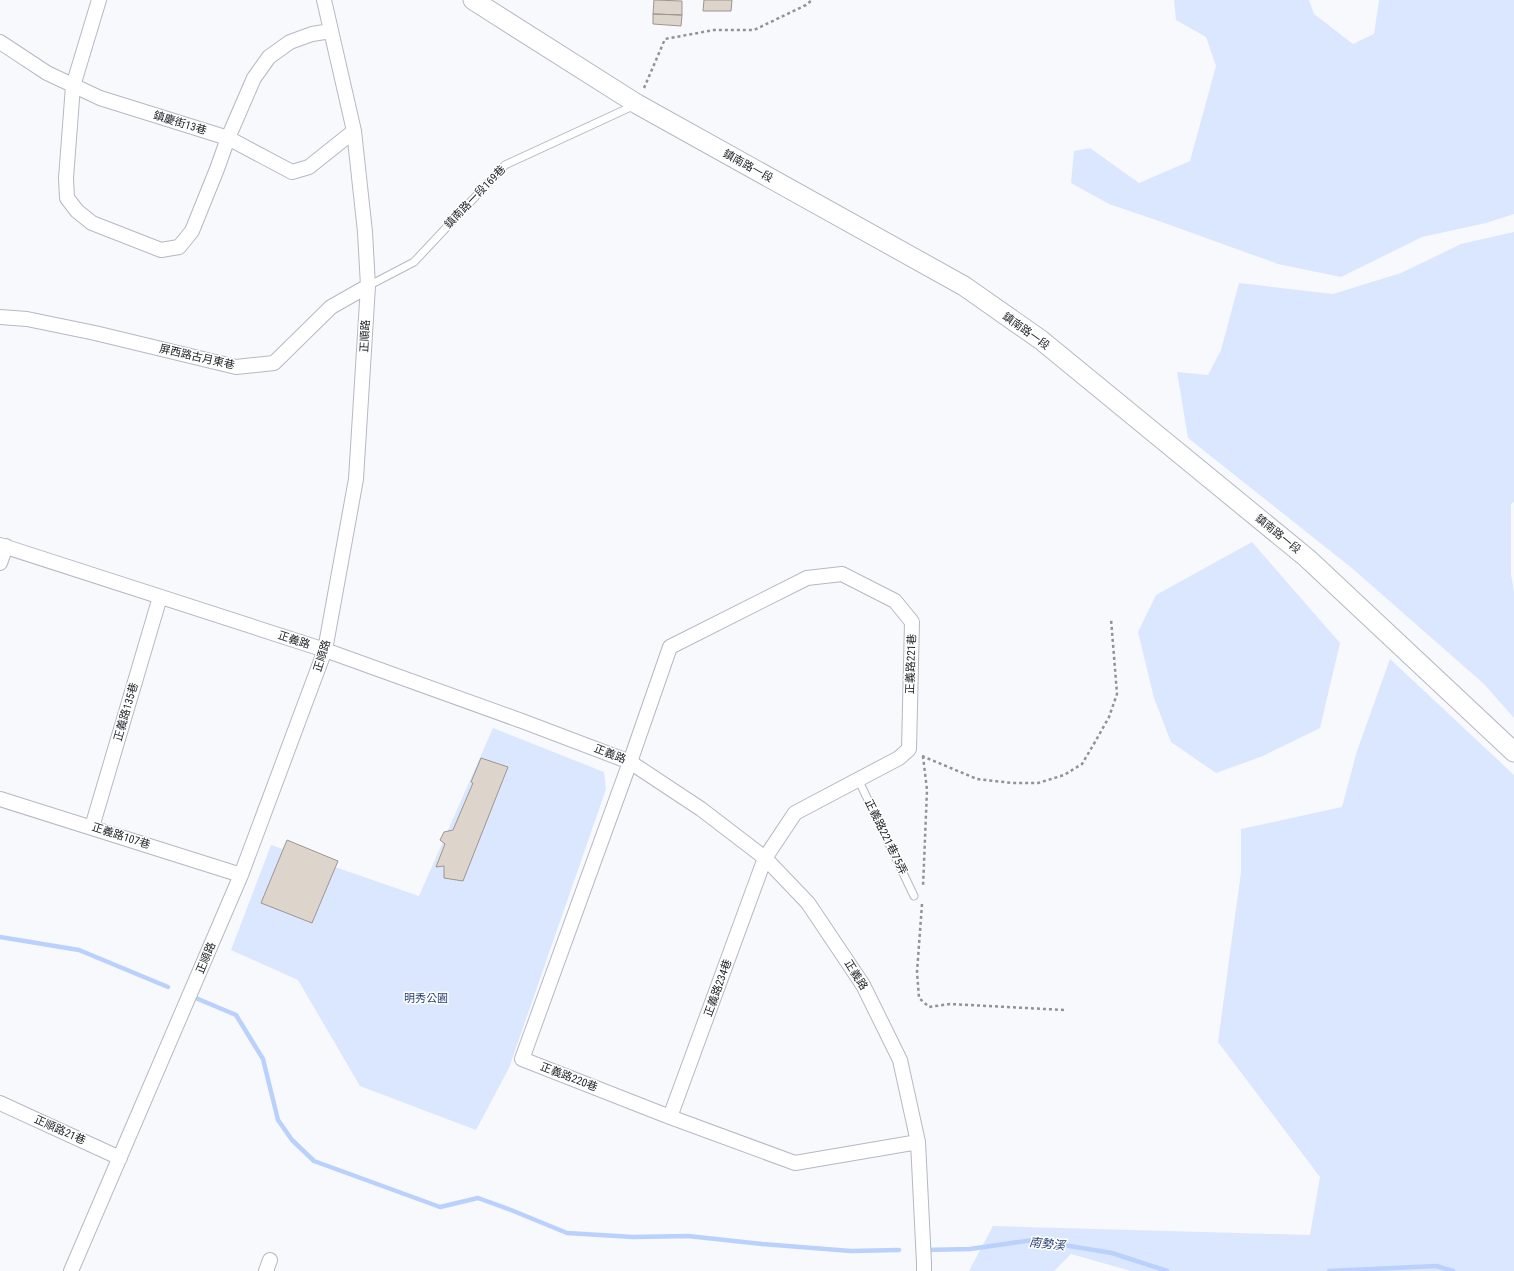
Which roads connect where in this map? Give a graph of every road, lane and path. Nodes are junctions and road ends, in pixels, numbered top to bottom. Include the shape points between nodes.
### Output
1 (99, 0) edge
2 (324, 0) edge
3 (473, 0) edge
4 (812, 0) edge
5 (331, 31) junction
6 (0, 42) edge
7 (73, 86) junction
8 (637, 104) junction
9 (354, 131) junction
10 (228, 138) junction
11 (368, 286) junction
12 (0, 317) edge
13 (3, 546) edge
14 (0, 563) edge
15 (160, 597) junction
16 (1111, 618) dead end
17 (325, 650) junction
18 (909, 749) junction
19 (1514, 752) edge
20 (923, 756) junction
21 (630, 762) junction
22 (858, 779) junction
23 (0, 799) edge
24 (92, 827) junction
25 (765, 858) junction
26 (242, 875) junction
27 (922, 893) dead end
28 (914, 896) dead end
29 (922, 901) dead end
30 (1064, 1010) dead end
31 (0, 1103) edge
32 (670, 1117) junction
33 (918, 1142) junction
34 (120, 1158) junction
35 (71, 1271) edge
36 (924, 1271) edge

1 - 7 street
2 - 5 street, 正順路
3 - 8 street, 鎮南路一段
4 - 8 path via 754,30 714,30 664,39
5 - 9 street, 正順路
5 - 10 street via 312,34 290,42 270,57 254,78
6 - 7 street, 鎮慶街13巷 via 47,73
7 - 10 street, 鎮慶街13巷 via 100,98
7 - 10 street via 66,178 67,198 77,211 92,223 161,250 179,247 192,231
8 - 11 lane, 鎮南路一段169巷 via 505,165 414,262
8 - 19 street, 鎮南路一段 via 964,286 1041,340 1308,558
9 - 10 street, 鎮慶街13巷 via 309,167 292,172
9 - 11 street, 正順路
11 - 12 street, 屏西路古月東巷 via 331,307 274,363 236,367 95,333 27,319
11 - 17 street, 正順路 via 356,479
13 - 14 street
13 - 15 street, 正義路
15 - 17 street, 正義路
15 - 24 street, 正義路135巷
16 - 20 path via 1117,694 1109,717 1082,764 1064,775 1038,783 1012,783 977,779
17 - 21 street, 正義路
17 - 26 street, 正順路
18 - 20 path
18 - 21 street, 正義路221巷 via 912,622 895,601 842,574 807,578 670,647
18 - 22 street via 899,758
20 - 27 path via 927,790
21 - 25 street, 正義路 via 701,809
21 - 32 street, 正義路220巷 via 522,1059
22 - 25 street via 795,813
22 - 28 lane, 正義路221巷75弄
23 - 24 street, 正義路107巷
24 - 26 street, 正義路107巷
25 - 32 street, 正義路234巷
25 - 33 street, 正義路 via 808,903 864,985 900,1060
26 - 34 street, 正順路
29 - 30 path via 917,972 919,998 929,1007 950,1004
31 - 34 street, 正順路21巷
32 - 33 street, 正義路220巷 via 795,1163
33 - 36 street, 正義路
34 - 35 street, 正順路

